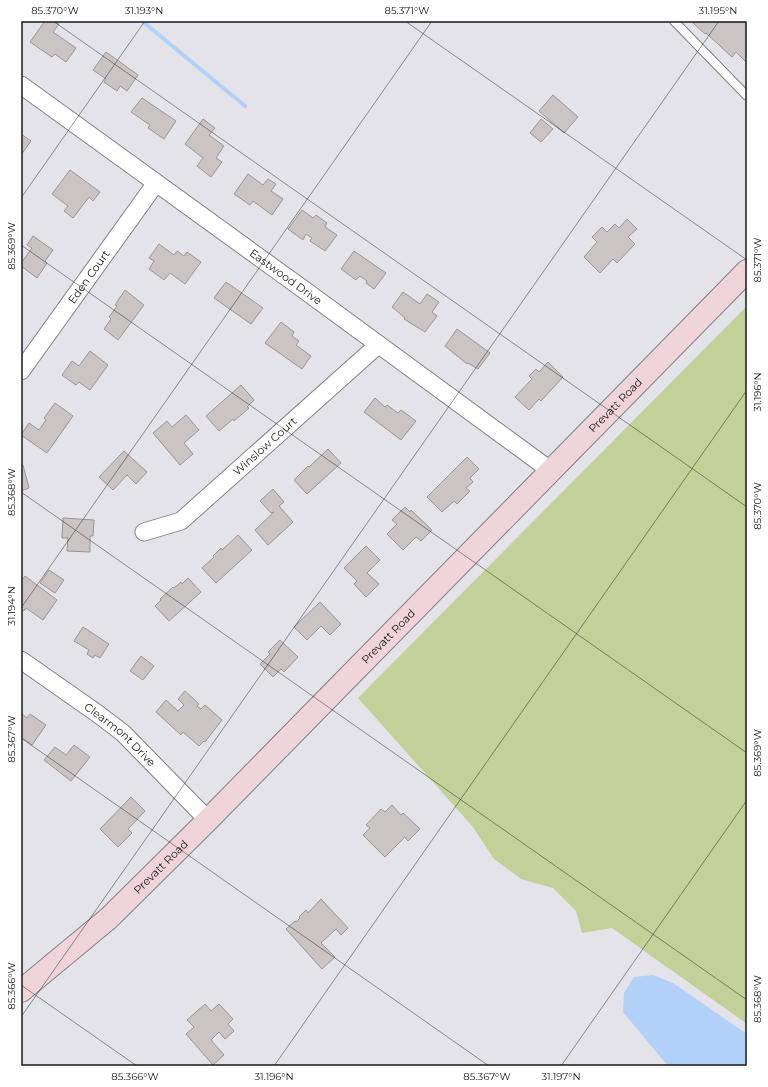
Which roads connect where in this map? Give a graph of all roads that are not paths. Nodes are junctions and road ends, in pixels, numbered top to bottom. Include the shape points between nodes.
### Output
1 (674, 21) edge
2 (21, 85) edge
3 (747, 96) edge
4 (156, 183) junction
5 (747, 271) edge
6 (378, 345) junction
7 (21, 371) edge
8 (550, 470) junction
9 (144, 532) dead end
10 (21, 660) edge
11 (208, 820) junction
12 (21, 991) edge

1 - 3 lane
2 - 4 street, Eastwood Drive
4 - 6 street, Eastwood Drive
4 - 7 street, Eden Court
5 - 8 street, Prevatt Road
6 - 8 street, Eastwood Drive
6 - 9 street, Winslow Court via 181,521
8 - 11 street, Prevatt Road
10 - 11 street, Clearmont Drive via 123,733
11 - 12 street, Prevatt Road via 109,918

